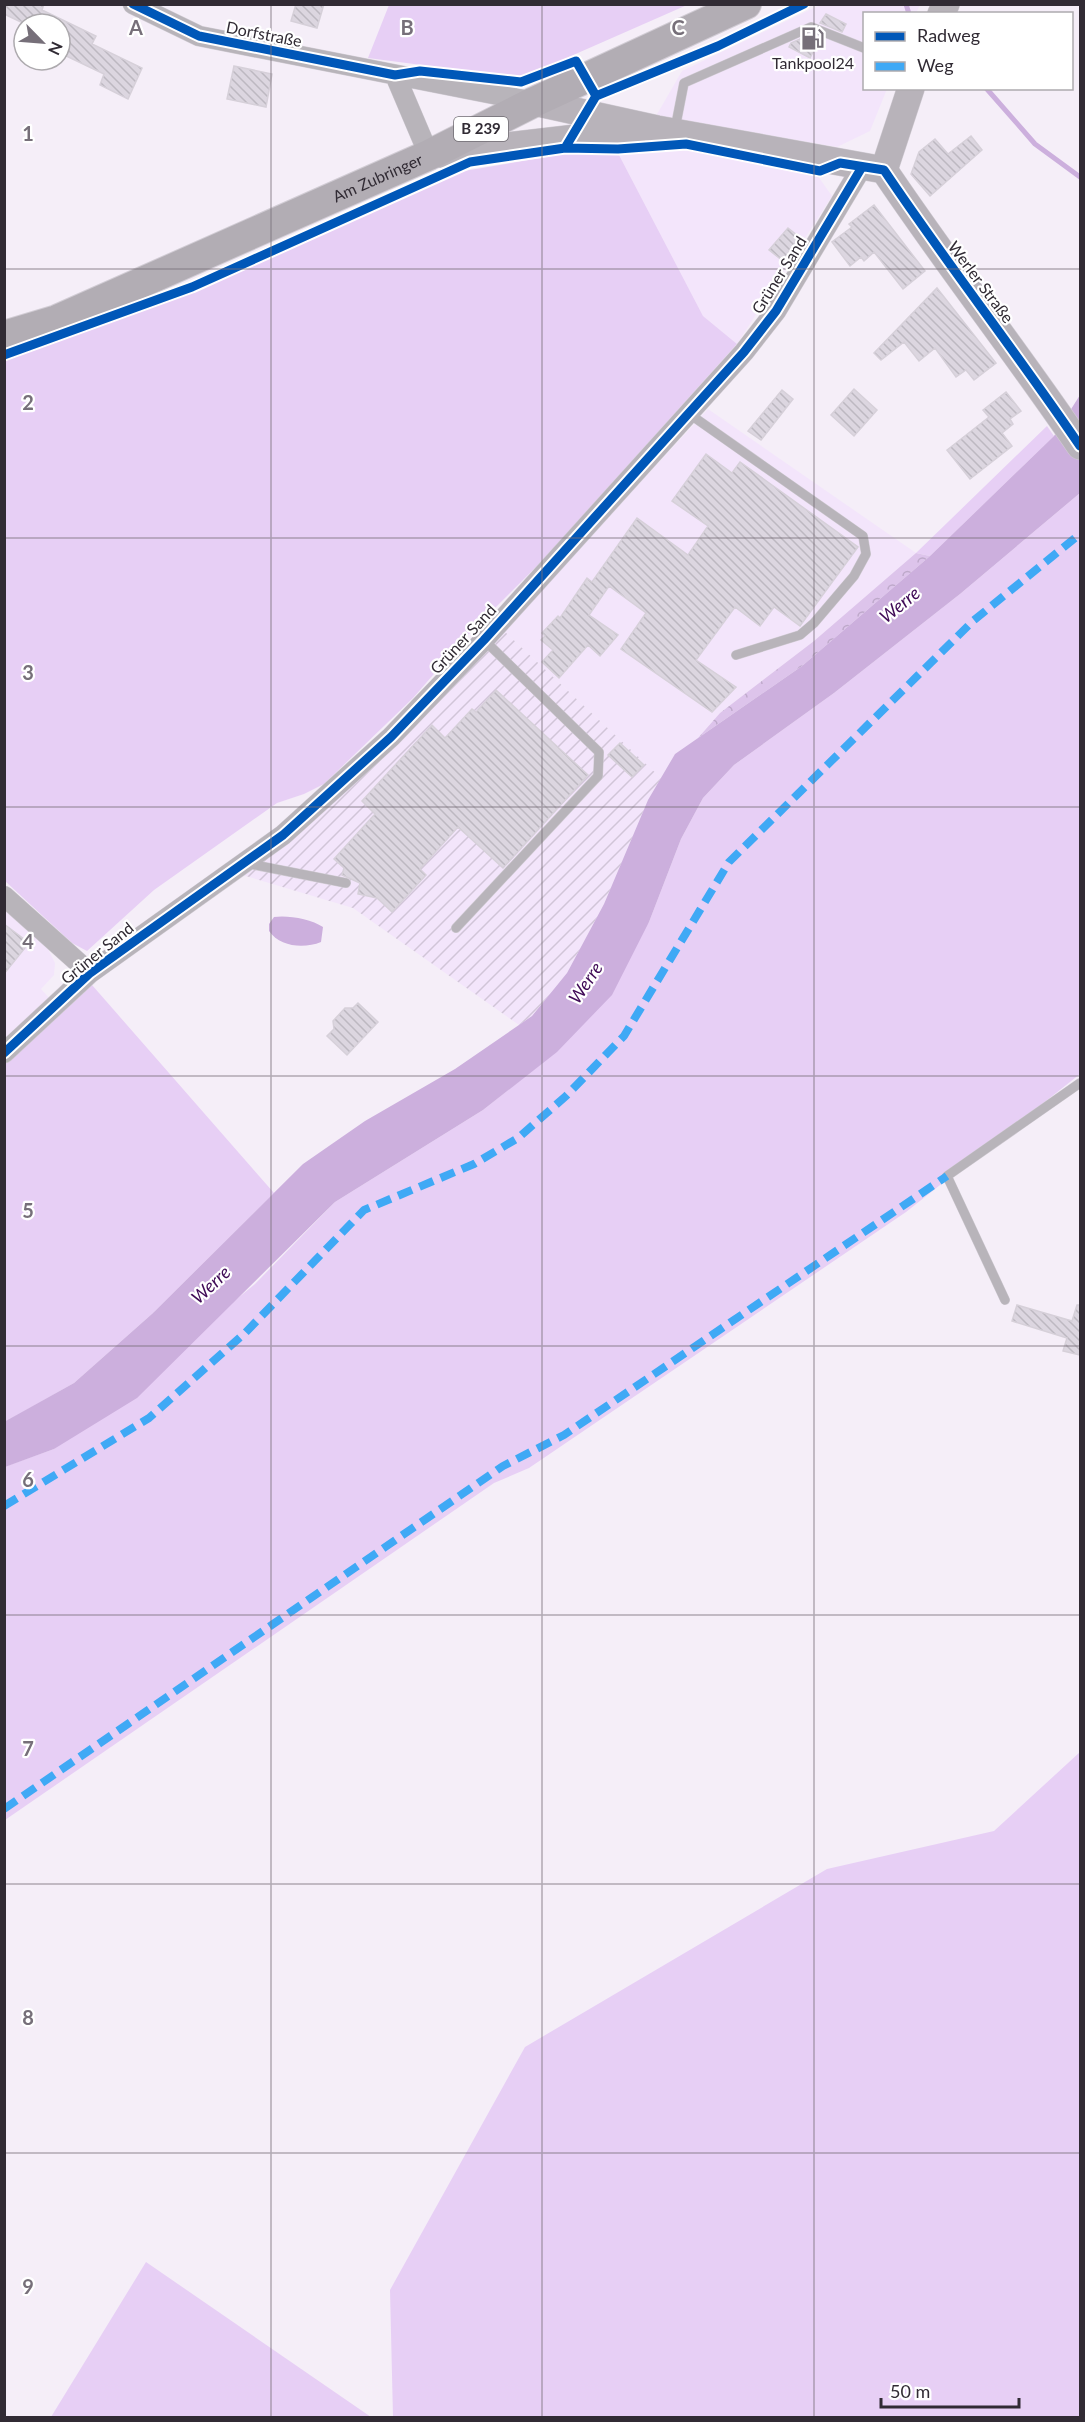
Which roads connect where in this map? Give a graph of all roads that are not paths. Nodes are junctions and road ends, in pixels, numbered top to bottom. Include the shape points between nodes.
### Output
1 (133, 4) edge
2 (746, 4) edge
3 (863, 48) edge
4 (395, 75) junction
5 (910, 90) edge
6 (534, 102) junction
7 (666, 130) junction
8 (429, 155) junction
9 (873, 169) junction
10 (4, 336) edge
11 (688, 413) junction
12 (1080, 446) edge
13 (484, 640) junction
14 (736, 655) dead end
15 (243, 863) junction
16 (346, 883) dead end
17 (4, 896) edge
18 (456, 928) dead end
19 (90, 973) junction
20 (4, 1053) edge
21 (1080, 1083) edge
22 (1005, 1300) dead end

1 - 4 street, Dorfstraße via 198,36
2 - 6 main road, Am Zubringer / B 239
3 - 7 lane via 811,27 684,83
4 - 6 street, Dorfstraße
4 - 8 street
5 - 9 main road
6 - 7 main road
6 - 8 main road, Am Zubringer / B 239
7 - 8 main road
7 - 9 main road
8 - 10 main road, Am Zubringer / B 239 via 57,320
9 - 11 street, Grüner Sand via 776,311
9 - 12 main road, Werler Straße via 928,237
11 - 13 street, Grüner Sand
11 - 14 lane via 863,536 866,554 854,576 814,623 800,635
13 - 15 street, Grüner Sand via 366,760 283,835
13 - 18 lane via 599,752 598,776
15 - 16 lane
15 - 19 street, Grüner Sand
17 - 19 street
19 - 20 street, Grüner Sand
21 - 22 lane via 947,1176

